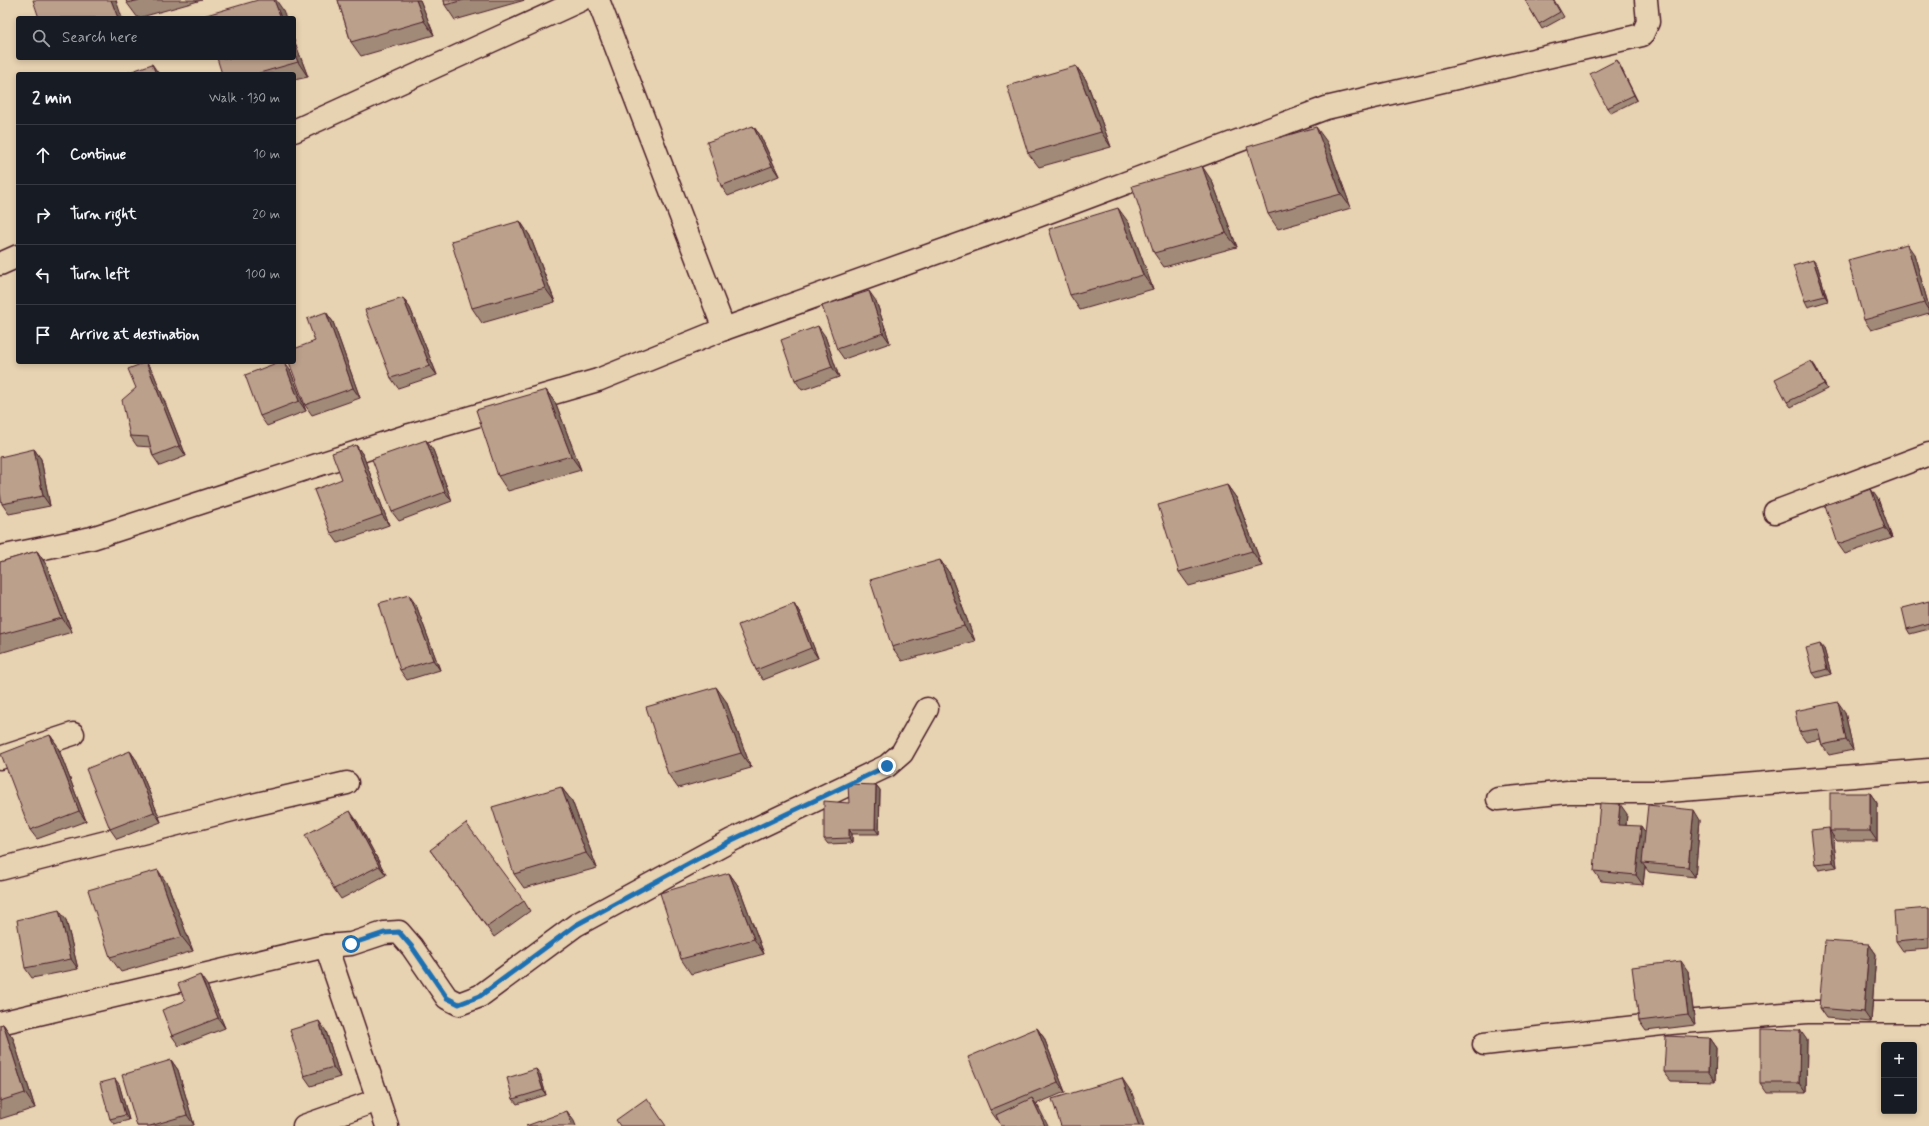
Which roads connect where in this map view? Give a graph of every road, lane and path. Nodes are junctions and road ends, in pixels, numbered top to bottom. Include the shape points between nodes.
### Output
1 (581, 0) edge
2 (598, 0) edge
3 (1646, 0) edge
4 (296, 130) edge
5 (16, 257) edge
6 (0, 264) edge
7 (724, 329) junction
8 (1929, 454) edge
9 (1775, 512) dead end
10 (0, 557) edge
11 (927, 710) dead end
12 (73, 734) dead end
13 (0, 758) edge
14 (1929, 770) edge
15 (347, 783) dead end
16 (1498, 799) dead end
17 (0, 869) edge
18 (326, 946) junction
19 (1929, 1012) edge
20 (0, 1023) edge
21 (1484, 1044) dead end
22 (378, 1100) junction
23 (304, 1126) edge
24 (387, 1126) edge

1 - 4 street
2 - 7 street
3 - 7 street via 1648,22 1642,35 1326,108 1004,229
5 - 6 street
7 - 10 street via 598,380 410,435 92,538
8 - 9 street
11 - 18 street via 902,753 887,766 732,840 576,925 480,996 459,1004 447,998 399,932 384,933 351,944
12 - 13 street
14 - 16 street via 1656,792 1568,792
15 - 17 street
18 - 20 street
18 - 22 street
19 - 21 street via 1807,1012
22 - 23 street
22 - 24 street

